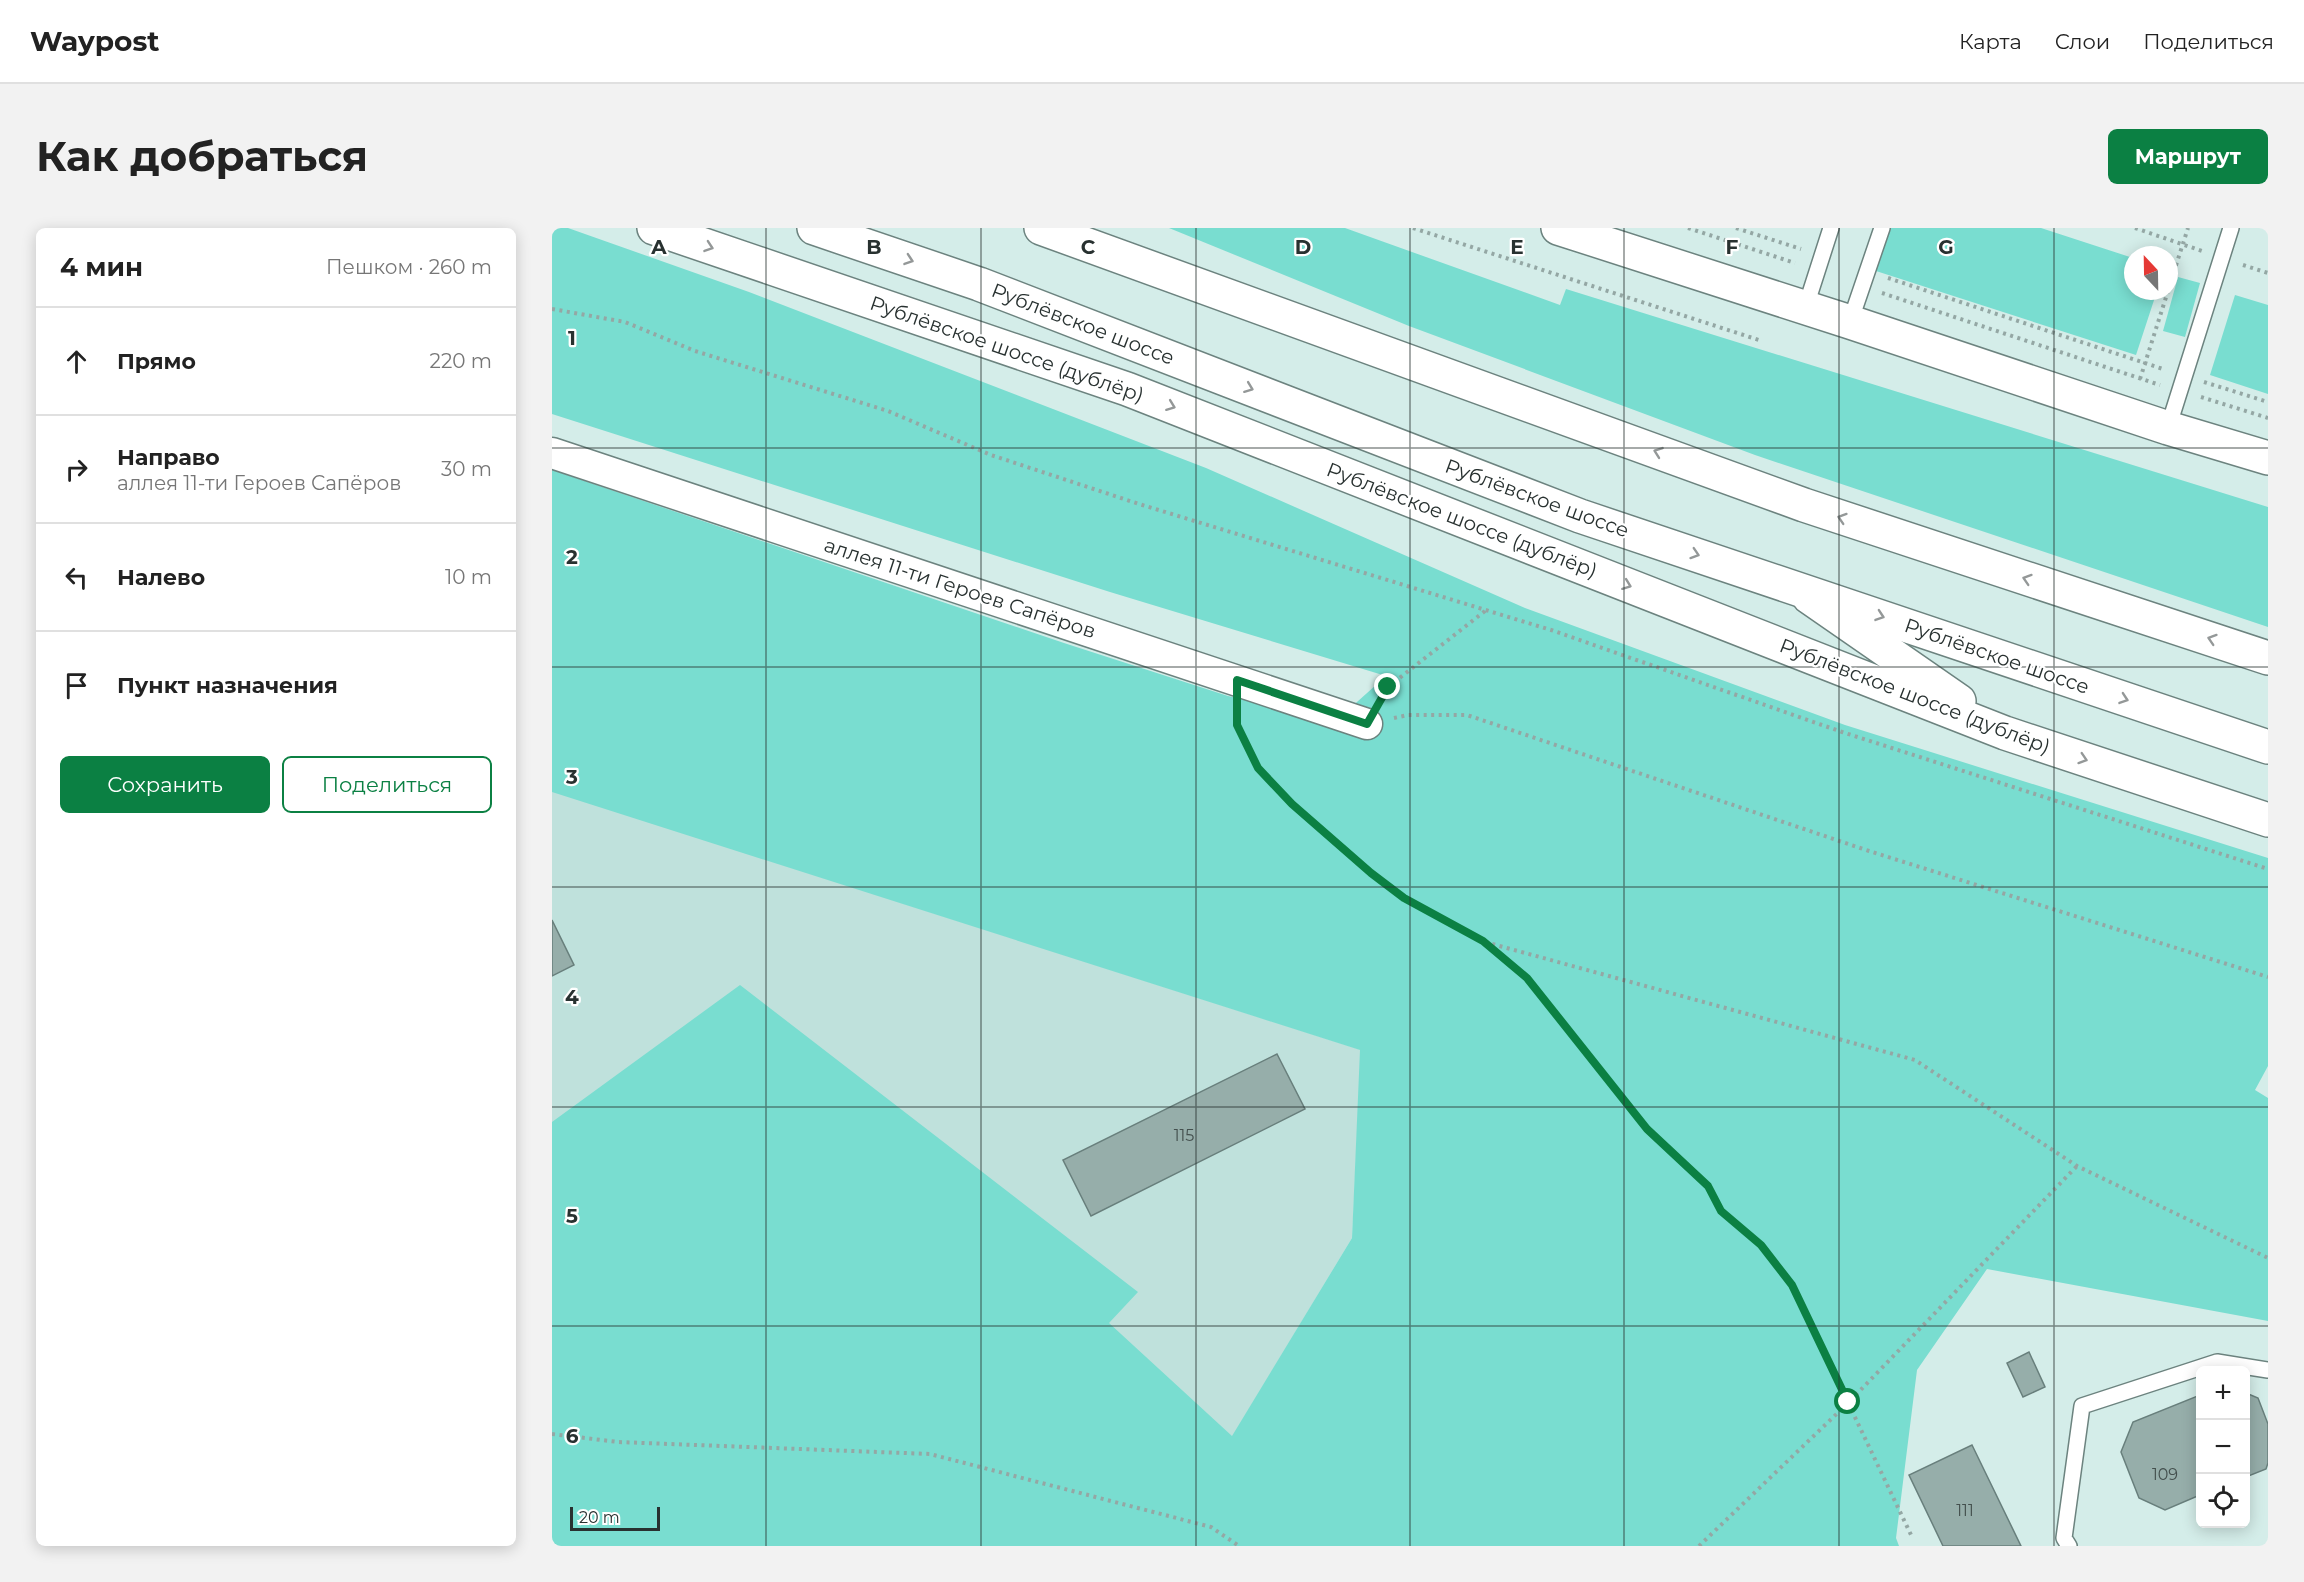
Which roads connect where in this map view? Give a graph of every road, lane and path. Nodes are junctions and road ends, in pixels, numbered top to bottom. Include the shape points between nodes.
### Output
1 (654, 228) edge
2 (814, 228) edge
3 (1041, 228) edge
4 (1413, 228) edge
5 (1558, 228) edge
6 (1688, 228) edge
7 (1736, 228) edge
8 (1831, 228) edge
9 (1881, 228) edge
10 (2188, 228) edge
11 (2231, 228) edge
12 (2178, 258) edge
13 (1820, 263) junction
14 (1867, 271) junction
15 (1862, 286) junction
16 (2165, 300) edge
17 (552, 309) edge
18 (1805, 309) junction
19 (1850, 322) junction
20 (1759, 340) dead end
21 (2145, 364) junction
22 (2140, 379) junction
23 (2182, 383) junction
24 (2268, 402) edge
25 (2268, 417) edge
26 (2168, 428) junction
27 (552, 453) edge
28 (2268, 458) edge
29 (1795, 588) junction
30 (1485, 611) junction
31 (2268, 658) edge
32 (1237, 680) junction
33 (1367, 724) junction
34 (2005, 733) junction
35 (2268, 747) edge
36 (2268, 820) edge
37 (2268, 869) edge
38 (1483, 941) junction
39 (2268, 977) edge
40 (2077, 1166) junction
41 (2268, 1258) edge
42 (2268, 1370) edge
43 (1848, 1402) junction
44 (552, 1434) edge
45 (1912, 1537) dead end
46 (1239, 1546) edge
47 (1699, 1546) edge
48 (2069, 1546) edge

1 -> 34 main road, Рублёвское шоссе (дублёр) via 1127,389
2 -> 29 main road, Рублёвское шоссе via 979,284 1580,516
31 -> 3 main road via 1804,505
4 - 20 path
5 - 18 main road
6 - 13 path
7 - 13 path
8 - 13 lane
9 - 14 lane
10 - 12 path
11 - 23 lane
13 - 18 lane
14 - 15 lane
14 - 21 path
15 - 19 lane
15 - 22 path
16 - 21 path
17 - 30 path via 625,322 695,351 888,411 1014,462
18 - 19 main road
19 - 26 main road
21 - 22 path
21 - 23 path
22 - 23 path
23 - 24 path
23 - 25 path
23 - 26 lane
26 - 28 main road
27 - 32 street, аллея 11-ти Героев Сапёров
29 - 34 main road
29 -> 35 main road, Рублёвское шоссе
30 - 33 path via 1388,687
30 - 37 path via 1551,630 1842,732
32 - 33 street, аллея 11-ти Героев Сапёров
32 - 38 path via 1237,725 1258,768 1285,797 1404,898
33 - 39 path via 1408,715 1467,715 1869,850
34 -> 36 main road, Рублёвское шоссе (дублёр)
38 - 40 path via 1915,1060
38 - 43 path via 1527,978 1647,1129 1708,1186 1721,1211 1761,1245 1792,1285
40 - 41 path
40 - 43 path
42 - 48 lane via 2217,1362 2082,1406 2064,1538
43 - 45 path
43 - 47 path
44 - 46 path via 618,1442 930,1454 1211,1527

